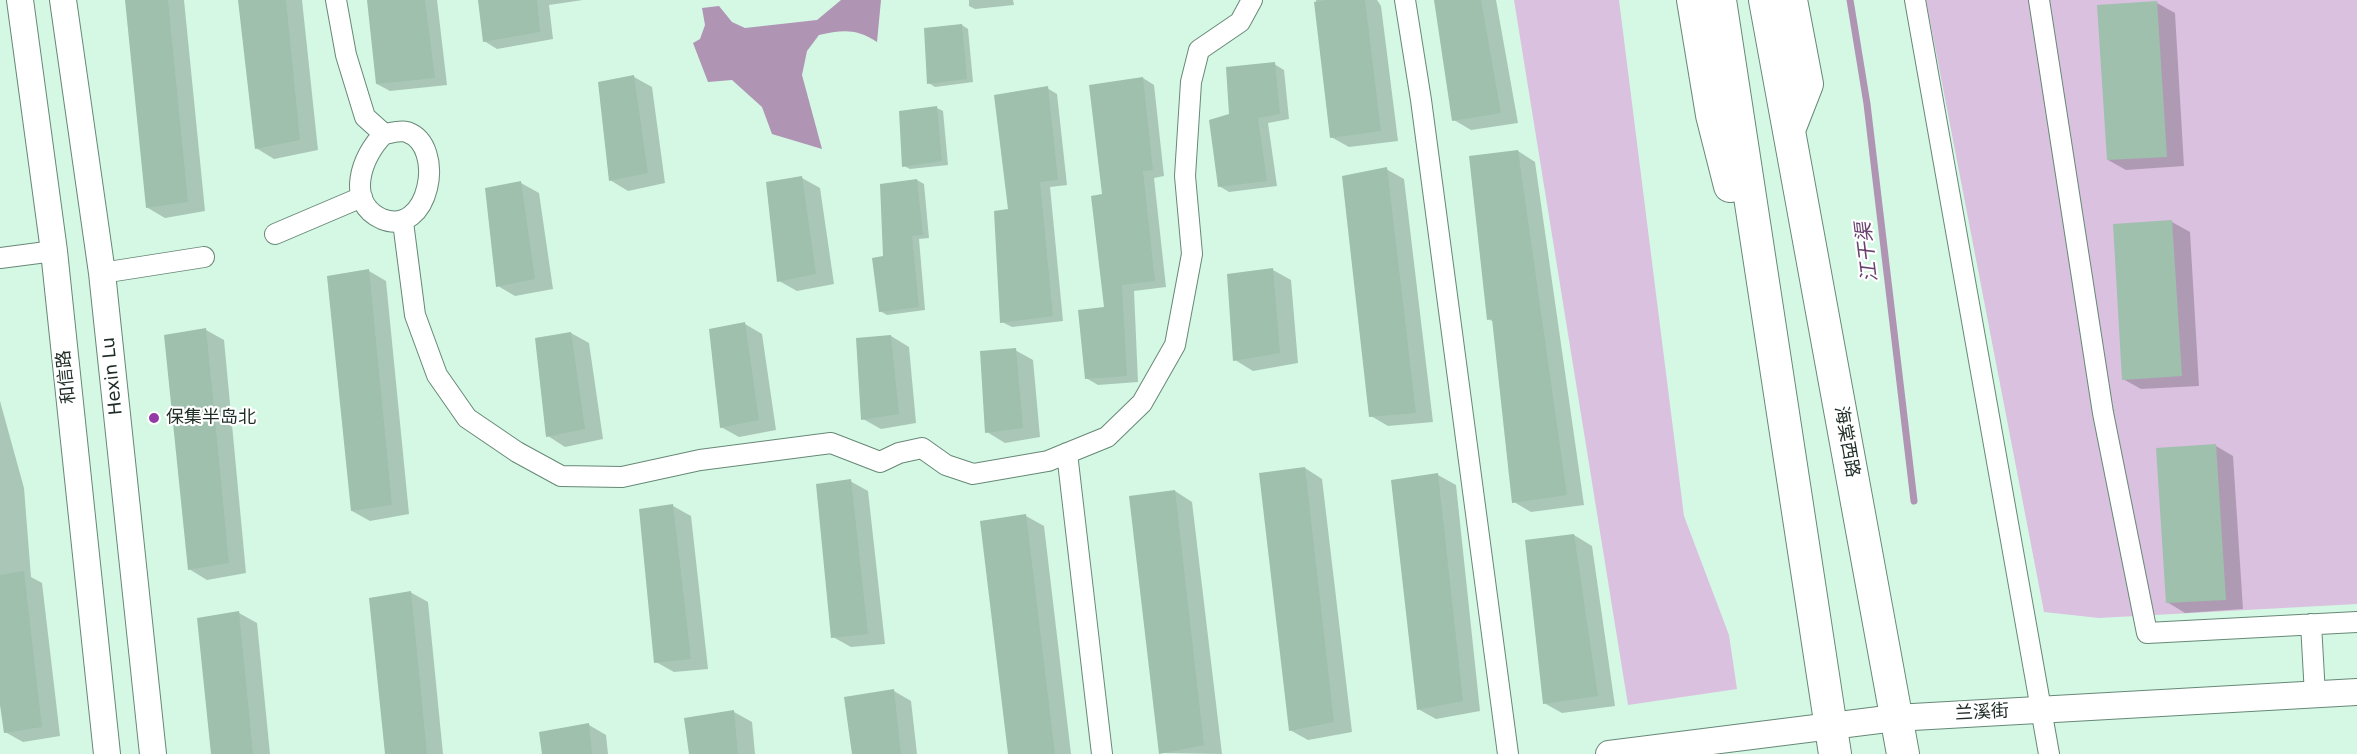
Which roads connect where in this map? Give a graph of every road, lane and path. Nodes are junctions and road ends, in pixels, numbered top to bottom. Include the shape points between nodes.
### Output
1 (20, 0) edge
2 (63, 0) edge
3 (336, 0) edge
4 (1252, 0) edge
5 (1405, 0) edge
6 (1693, 0) edge
7 (1720, 0) edge
8 (1765, 0) edge
9 (1791, 0) edge
10 (1915, 0) edge
11 (2039, 0) edge
12 (1790, 130) junction
13 (384, 134) junction
14 (362, 197) junction
15 (403, 222) junction
16 (275, 234) dead end
17 (54, 251) junction
18 (204, 257) dead end
19 (0, 258) edge
20 (102, 273) junction
21 (1772, 343) junction
22 (1067, 453) junction
23 (2357, 622) edge
24 (2311, 624) junction
25 (2357, 692) edge
26 (2315, 694) junction
27 (2041, 710) junction
28 (1896, 718) junction
29 (1833, 740) edge
30 (107, 754) edge
31 (153, 754) edge
32 (1102, 754) edge
33 (1508, 754) edge
34 (1609, 754) edge
35 (1903, 754) edge
36 (2049, 754) edge

1 - 17 street, 和信路
2 - 20 street, Hexin Lu
3 - 13 street via 346,55 365,117
4 - 22 street via 1240,22 1199,50 1191,82 1185,176 1192,254 1175,345 1142,403 1107,437
5 - 33 street
6 - 21 main road via 1712,115
7 - 21 main road
8 - 12 main road, 海棠西路
9 - 12 main road via 1807,84
10 - 27 street
11 - 24 street via 2103,412 2147,633
12 - 28 main road, 海棠西路
13 - 14 street via 363,167 358,186
13 - 15 street via 405,132 420,140 427,154 427,188 418,210
14 - 15 street via 373,215 392,223
14 - 16 street
15 - 22 street via 415,315 437,375 467,418 561,476 622,477 700,460 831,443 880,462 922,448 946,465 973,474 1048,461
17 - 19 street
17 - 30 street, 和信路
18 - 20 street
20 - 31 street, Hexin Lu
21 - 29 main road
22 - 32 street
23 - 24 street
24 - 26 street
25 - 26 street, 兰溪街
26 - 27 street, 兰溪街
27 - 28 street, 兰溪街
27 - 36 street
28 - 29 street, 兰溪街
28 - 35 main road, 海棠西路
29 - 34 street, 兰溪街

